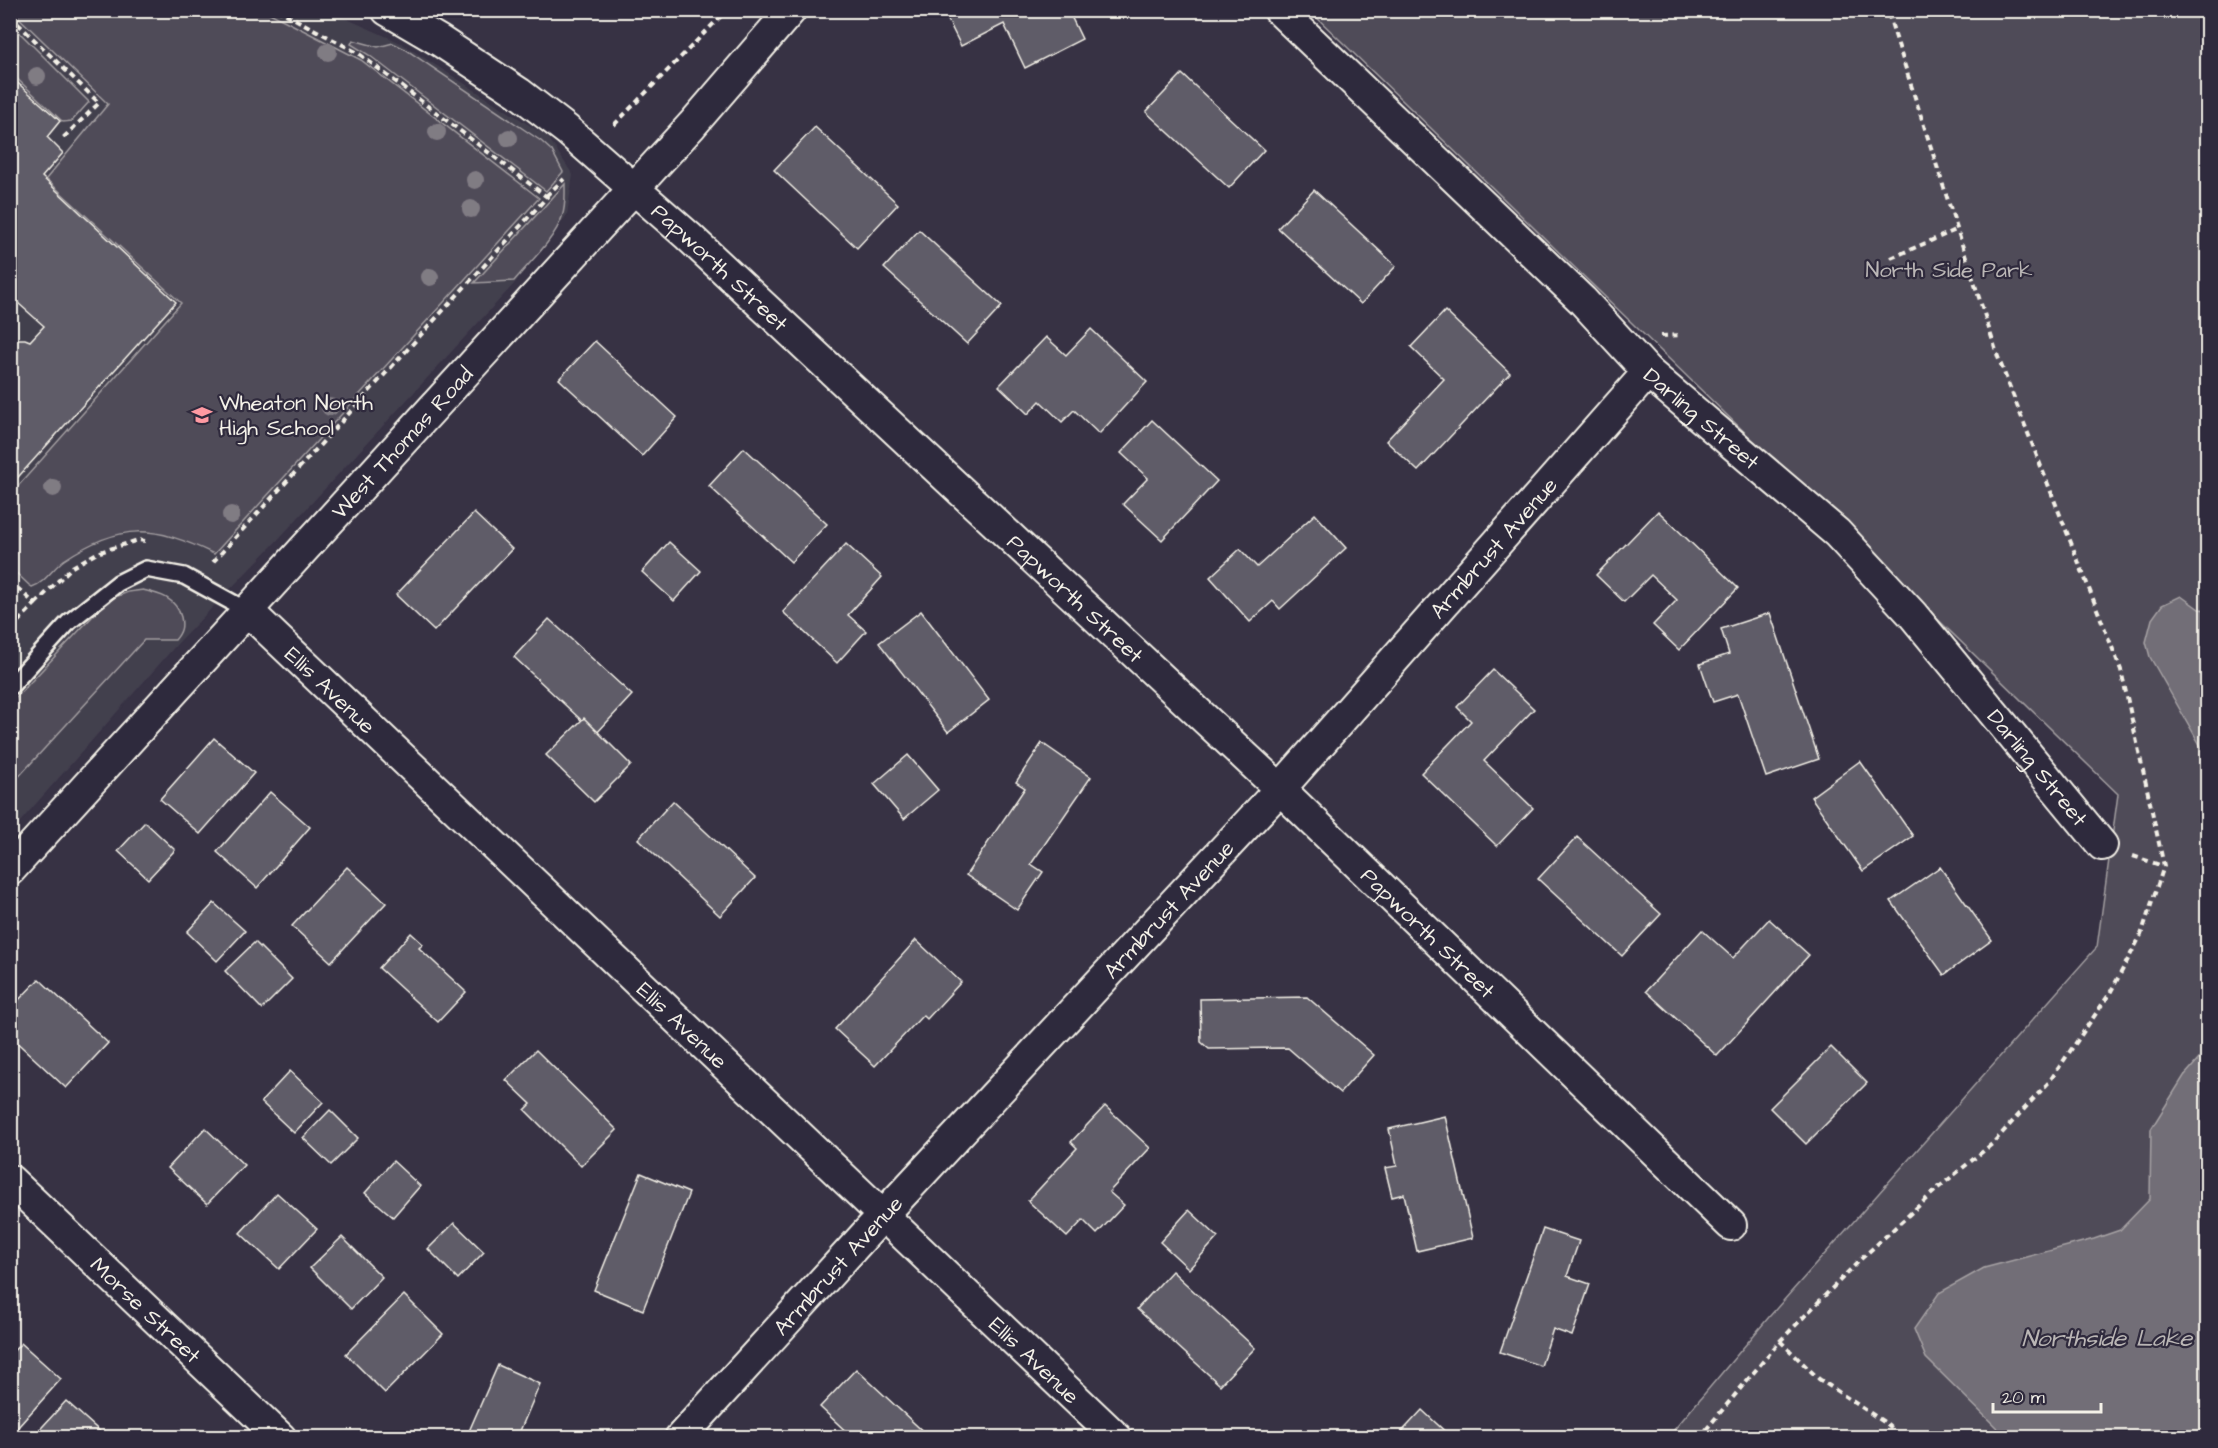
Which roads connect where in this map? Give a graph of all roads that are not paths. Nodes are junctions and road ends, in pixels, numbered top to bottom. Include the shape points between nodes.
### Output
1 (387, 10) edge
2 (790, 10) edge
3 (1279, 10) edge
4 (633, 189) junction
5 (1648, 372) junction
6 (248, 611) junction
7 (10, 687) edge
8 (1280, 789) junction
9 (2102, 846) dead end
10 (10, 870) edge
11 (10, 1180) edge
12 (883, 1215) junction
13 (1731, 1225) dead end
14 (281, 1437) edge
15 (680, 1437) edge
16 (1117, 1437) edge

1 - 4 street, Papworth Street via 519,93
2 - 4 street, West Thomas Road
3 - 5 street, Darling Street via 1582,300
4 - 6 street, West Thomas Road
4 - 8 street, Papworth Street
5 - 8 street, Armbrust Avenue
5 - 9 street, Darling Street via 1837,533 1913,615
6 - 7 lane via 184,576 146,569 118,583 69,622
6 - 10 street, West Thomas Road
6 - 12 street, Ellis Avenue
8 - 12 street, Armbrust Avenue
8 - 13 street, Papworth Street
11 - 14 street, Morse Street
12 - 15 street, Armbrust Avenue
12 - 16 street, Ellis Avenue

